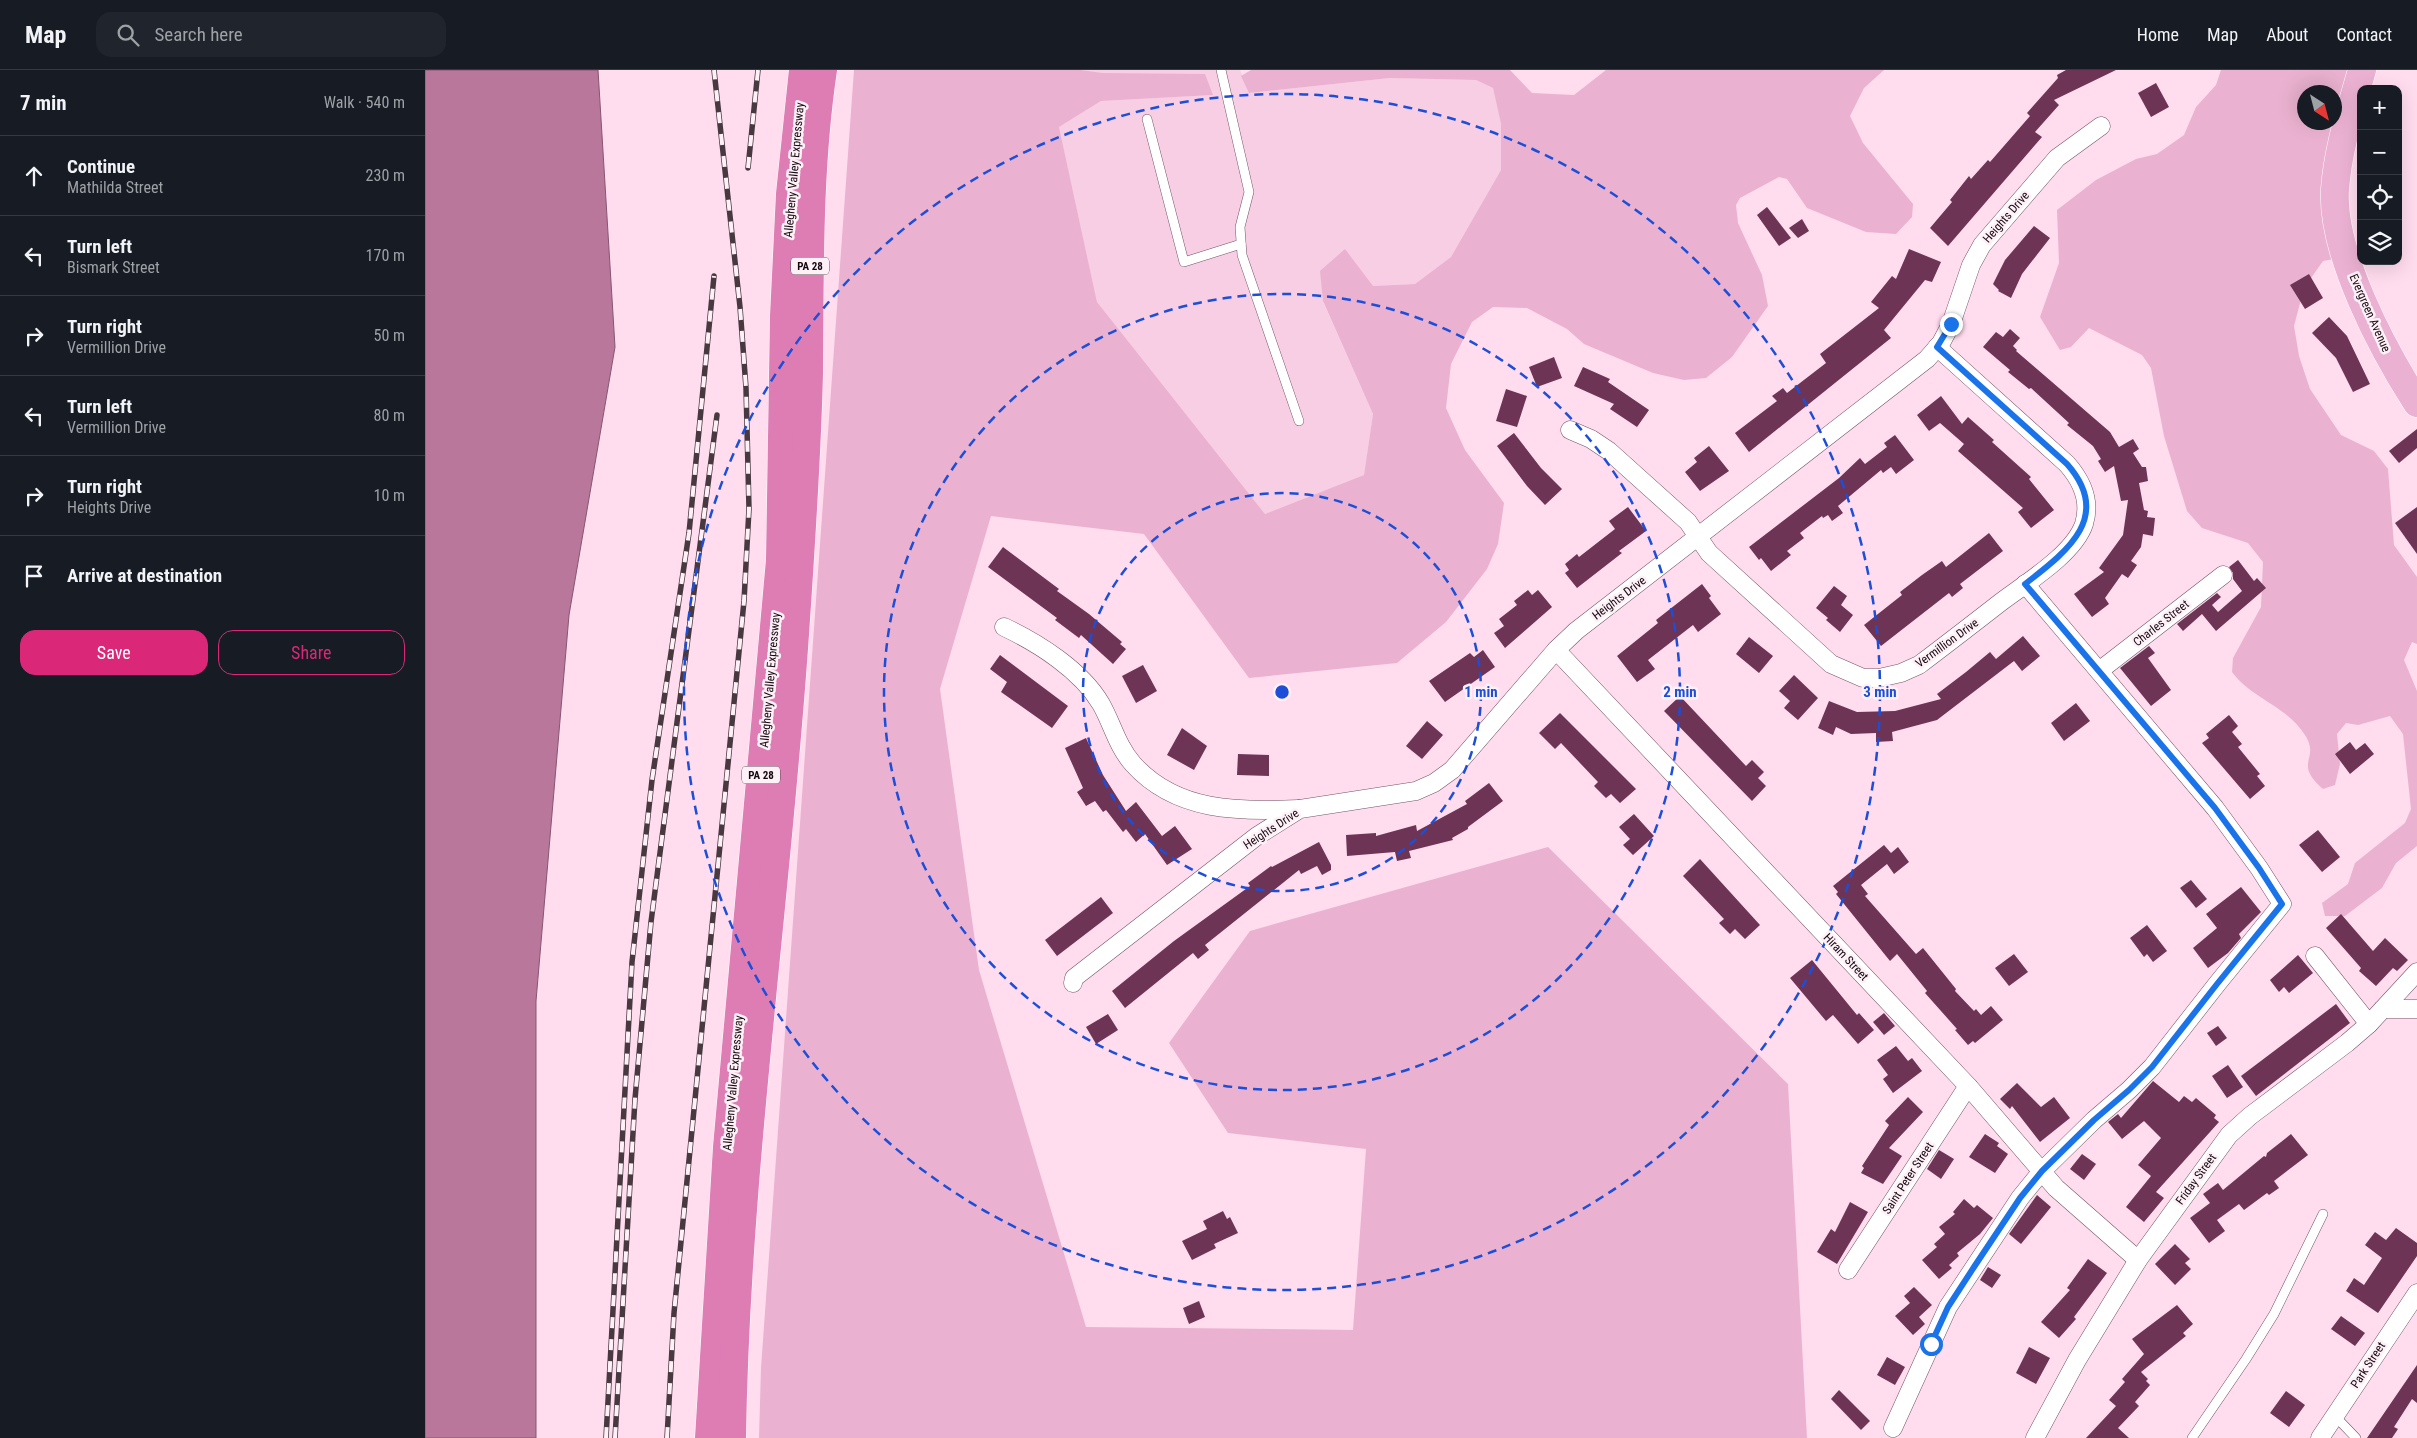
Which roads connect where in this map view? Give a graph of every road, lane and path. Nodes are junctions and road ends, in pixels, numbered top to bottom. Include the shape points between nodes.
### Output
1 (797, 70) edge
2 (803, 70) edge
3 (823, 70) edge
4 (841, 70) edge
5 (1221, 70) edge
6 (2362, 70) edge
7 (798, 111) junction
8 (1147, 119) dead end
9 (2101, 126) dead end
10 (1241, 244) junction
11 (1937, 347) junction
12 (2417, 403) edge
13 (1299, 421) dead end
14 (1570, 430) dead end
15 (807, 463) junction
16 (1699, 538) junction
17 (2223, 575) dead end
18 (2025, 584) junction
19 (1004, 627) dead end
20 (1557, 650) junction
21 (2099, 671) junction
22 (1300, 809) junction
23 (2315, 956) dead end
24 (2417, 972) edge
25 (1073, 983) dead end
26 (2383, 1009) junction
27 (2417, 1009) edge
28 (2369, 1024) junction
29 (1968, 1086) junction
30 (2042, 1171) junction
31 (2323, 1214) dead end
32 (2138, 1260) junction
33 (1848, 1270) dead end
34 (2417, 1293) edge
35 (2335, 1416) junction
36 (1893, 1428) dead end
37 (709, 1438) edge
38 (731, 1438) edge
39 (2035, 1438) edge
40 (2192, 1438) edge
41 (2320, 1438) edge
42 (2356, 1438) edge

1 - 7 highway
2 - 7 highway, Allegheny Valley Expressway / PA 28
3 - 15 highway, Allegheny Valley Expressway / PA 28 via 814,151 810,235
4 - 15 highway via 821,370
5 - 10 lane via 1249,192 1239,227
6 - 12 main road, Evergreen Avenue via 2340,149 2335,190 2337,219 2347,258 2375,329
7 - 37 highway, Allegheny Valley Expressway / PA 28 via 784,316 780,560 727,1147
8 - 10 lane via 1184,262
9 - 11 street, Heights Drive via 2057,158 1982,245 1971,266 1951,324
10 - 13 lane
11 - 16 street, Heights Drive via 1927,359
11 - 18 street, Vermillion Drive via 2067,464 2078,477 2085,494 2084,524 2076,539
14 - 16 street, Vermillion Drive via 1609,450 1688,522
15 - 38 highway, Allegheny Valley Expressway / PA 28 via 792,680 745,1177
16 - 18 street, Vermillion Drive via 1709,553 1831,664 1863,678 1901,673 1919,665
16 - 20 street, Heights Drive via 1576,631
17 - 21 street, Charles Street
18 - 21 street
19 - 22 street via 1058,659 1086,686 1100,703 1118,742 1133,763 1156,784 1202,805 1260,811
20 - 22 street, Heights Drive via 1452,770 1434,783 1416,791
20 - 29 street, Hiram Street
21 - 30 street via 2215,808 2282,904 2152,1067
22 - 25 street, Heights Drive via 1257,836 1075,978
23 - 28 street
24 - 26 street, Friday Street
26 - 27 street
26 - 28 street, Friday Street
28 - 32 street, Friday Street via 2229,1135
29 - 30 street, Hiram Street
29 - 33 street, Saint Peter Street
30 - 32 street, Hiram Street via 2100,1229
30 - 36 street via 2020,1198 1948,1307
31 - 40 lane via 2274,1314
32 - 39 street, Friday Street via 2077,1360
34 - 35 street, Park Street
35 - 41 street, Park Street
35 - 42 lane

